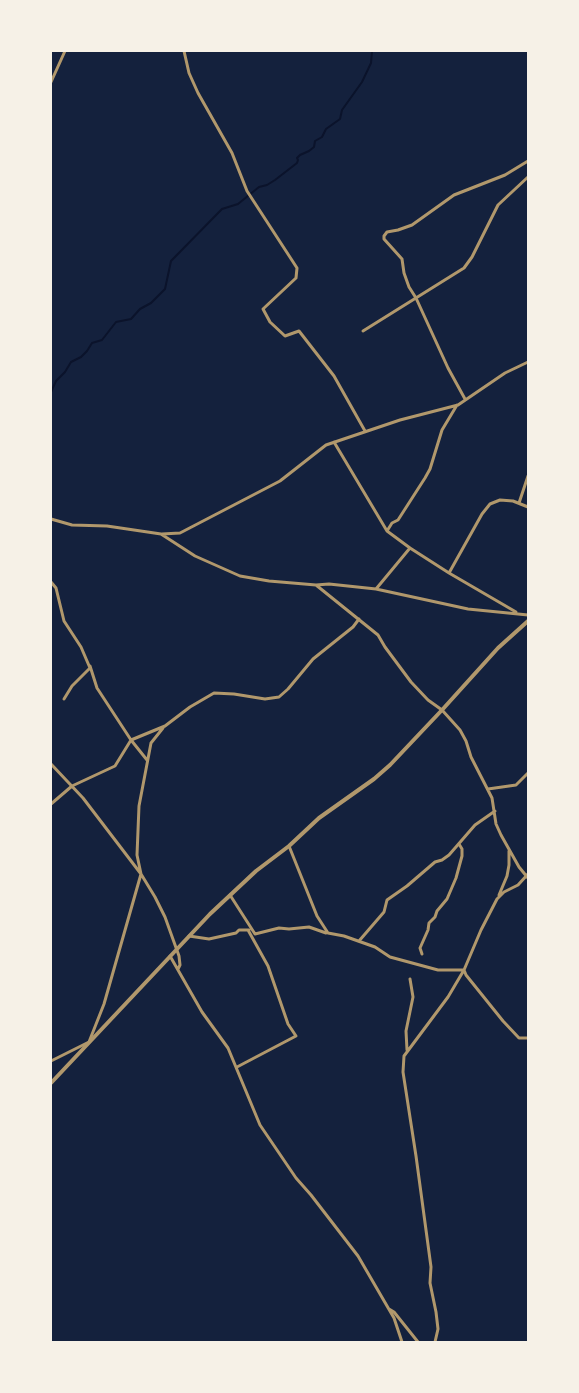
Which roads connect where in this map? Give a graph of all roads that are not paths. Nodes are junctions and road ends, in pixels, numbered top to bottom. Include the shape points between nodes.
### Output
1 (65, 51) edge
2 (184, 51) edge
3 (51, 82) edge
4 (528, 161) edge
5 (528, 177) edge
6 (416, 298) junction
7 (363, 331) dead end
8 (528, 362) edge
9 (465, 399) junction
10 (458, 405) junction
11 (365, 431) junction
12 (334, 442) junction
13 (528, 476) edge
14 (519, 503) junction
15 (528, 507) edge
16 (51, 519) edge
17 (387, 531) junction
18 (161, 534) junction
19 (410, 548) junction
20 (448, 574) junction
21 (51, 582) edge
22 (316, 585) junction
23 (376, 589) junction
24 (518, 613) junction
25 (528, 615) edge
26 (359, 619) junction
27 (528, 621) edge
28 (89, 663) junction
29 (64, 699) dead end
30 (442, 710) junction
31 (165, 726) junction
32 (131, 740) junction
33 (148, 761) junction
34 (51, 764) edge
35 (528, 773) edge
36 (72, 786) junction
37 (488, 789) junction
38 (51, 804) edge
39 (495, 811) junction
40 (460, 844) junction
41 (289, 846) junction
42 (508, 848) junction
43 (141, 874) junction
44 (527, 876) edge
45 (230, 895) junction
46 (497, 899) junction
47 (250, 930) junction
48 (328, 933) junction
49 (189, 936) junction
50 (359, 941) junction
51 (176, 950) junction
52 (422, 954) dead end
53 (170, 956) junction
54 (178, 969) junction
55 (464, 970) junction
56 (410, 979) dead end
57 (528, 1038) edge
58 (89, 1042) junction
59 (407, 1050) junction
60 (51, 1060) edge
61 (237, 1067) junction
62 (51, 1083) edge
63 (389, 1309) junction
64 (402, 1342) edge
65 (418, 1342) edge
66 (435, 1342) edge

1 - 3 street
2 - 11 street via 189,73 232,153 247,191 297,268 296,278 263,309 284,336 299,331 334,376
4 - 6 street via 505,175 454,195 412,225 387,232 384,240 402,259 409,287
5 - 6 street via 498,205 464,268
6 - 7 street
6 - 9 street
8 - 9 street via 504,373
9 - 10 street
10 - 11 street
10 - 17 street via 442,430 425,478 398,520
11 - 12 street
12 - 17 street
12 - 18 street via 306,459 280,481 180,533
13 - 14 street
14 - 15 street
14 - 20 street via 500,500 490,504
16 - 18 street via 72,525 108,526
17 - 19 street
18 - 22 street via 196,556 240,576
19 - 20 street
19 - 23 street
20 - 24 street
21 - 28 street via 56,588 64,620
22 - 23 street
22 - 26 street
23 - 24 street via 468,609
24 - 25 street
26 - 30 street via 378,635 411,682
26 - 31 street via 313,659 279,697 265,699 214,693
27 - 30 street via 498,648
28 - 29 street via 90,668
28 - 32 street via 97,688
30 - 37 street via 460,730
30 - 41 street via 379,775 319,818
31 - 32 street
31 - 33 street via 151,743
32 - 33 street
32 - 36 street via 115,766
33 - 43 street via 139,806 137,856
34 - 36 street
35 - 37 street via 516,785
36 - 38 street
36 - 43 street
37 - 39 street
39 - 40 street via 475,825
39 - 42 street via 496,824
40 - 50 street via 387,900 384,912
40 - 52 street via 462,856 456,878 447,899 428,923 420,948
41 - 45 street
41 - 48 street via 317,916
42 - 44 street
42 - 46 street via 509,865
43 - 51 street via 165,917
43 - 58 street via 104,1004
44 - 46 street
45 - 47 street
45 - 49 street
46 - 55 street
47 - 48 street via 255,934 279,928 309,927
47 - 49 street via 209,939
47 - 61 street via 268,966 288,1024 296,1036
48 - 50 street
49 - 51 street
50 - 55 street via 390,957 438,970
51 - 53 street
51 - 54 street via 180,961
53 - 54 street
53 - 58 street
54 - 61 street
55 - 57 street via 503,1021 519,1038
55 - 59 street via 448,997
56 - 59 street via 413,997 406,1031
58 - 60 street
58 - 62 street
59 - 66 street via 403,1072 431,1267 430,1283 438,1329
61 - 63 street via 264,1130 296,1178 358,1256
63 - 64 street
63 - 65 street

